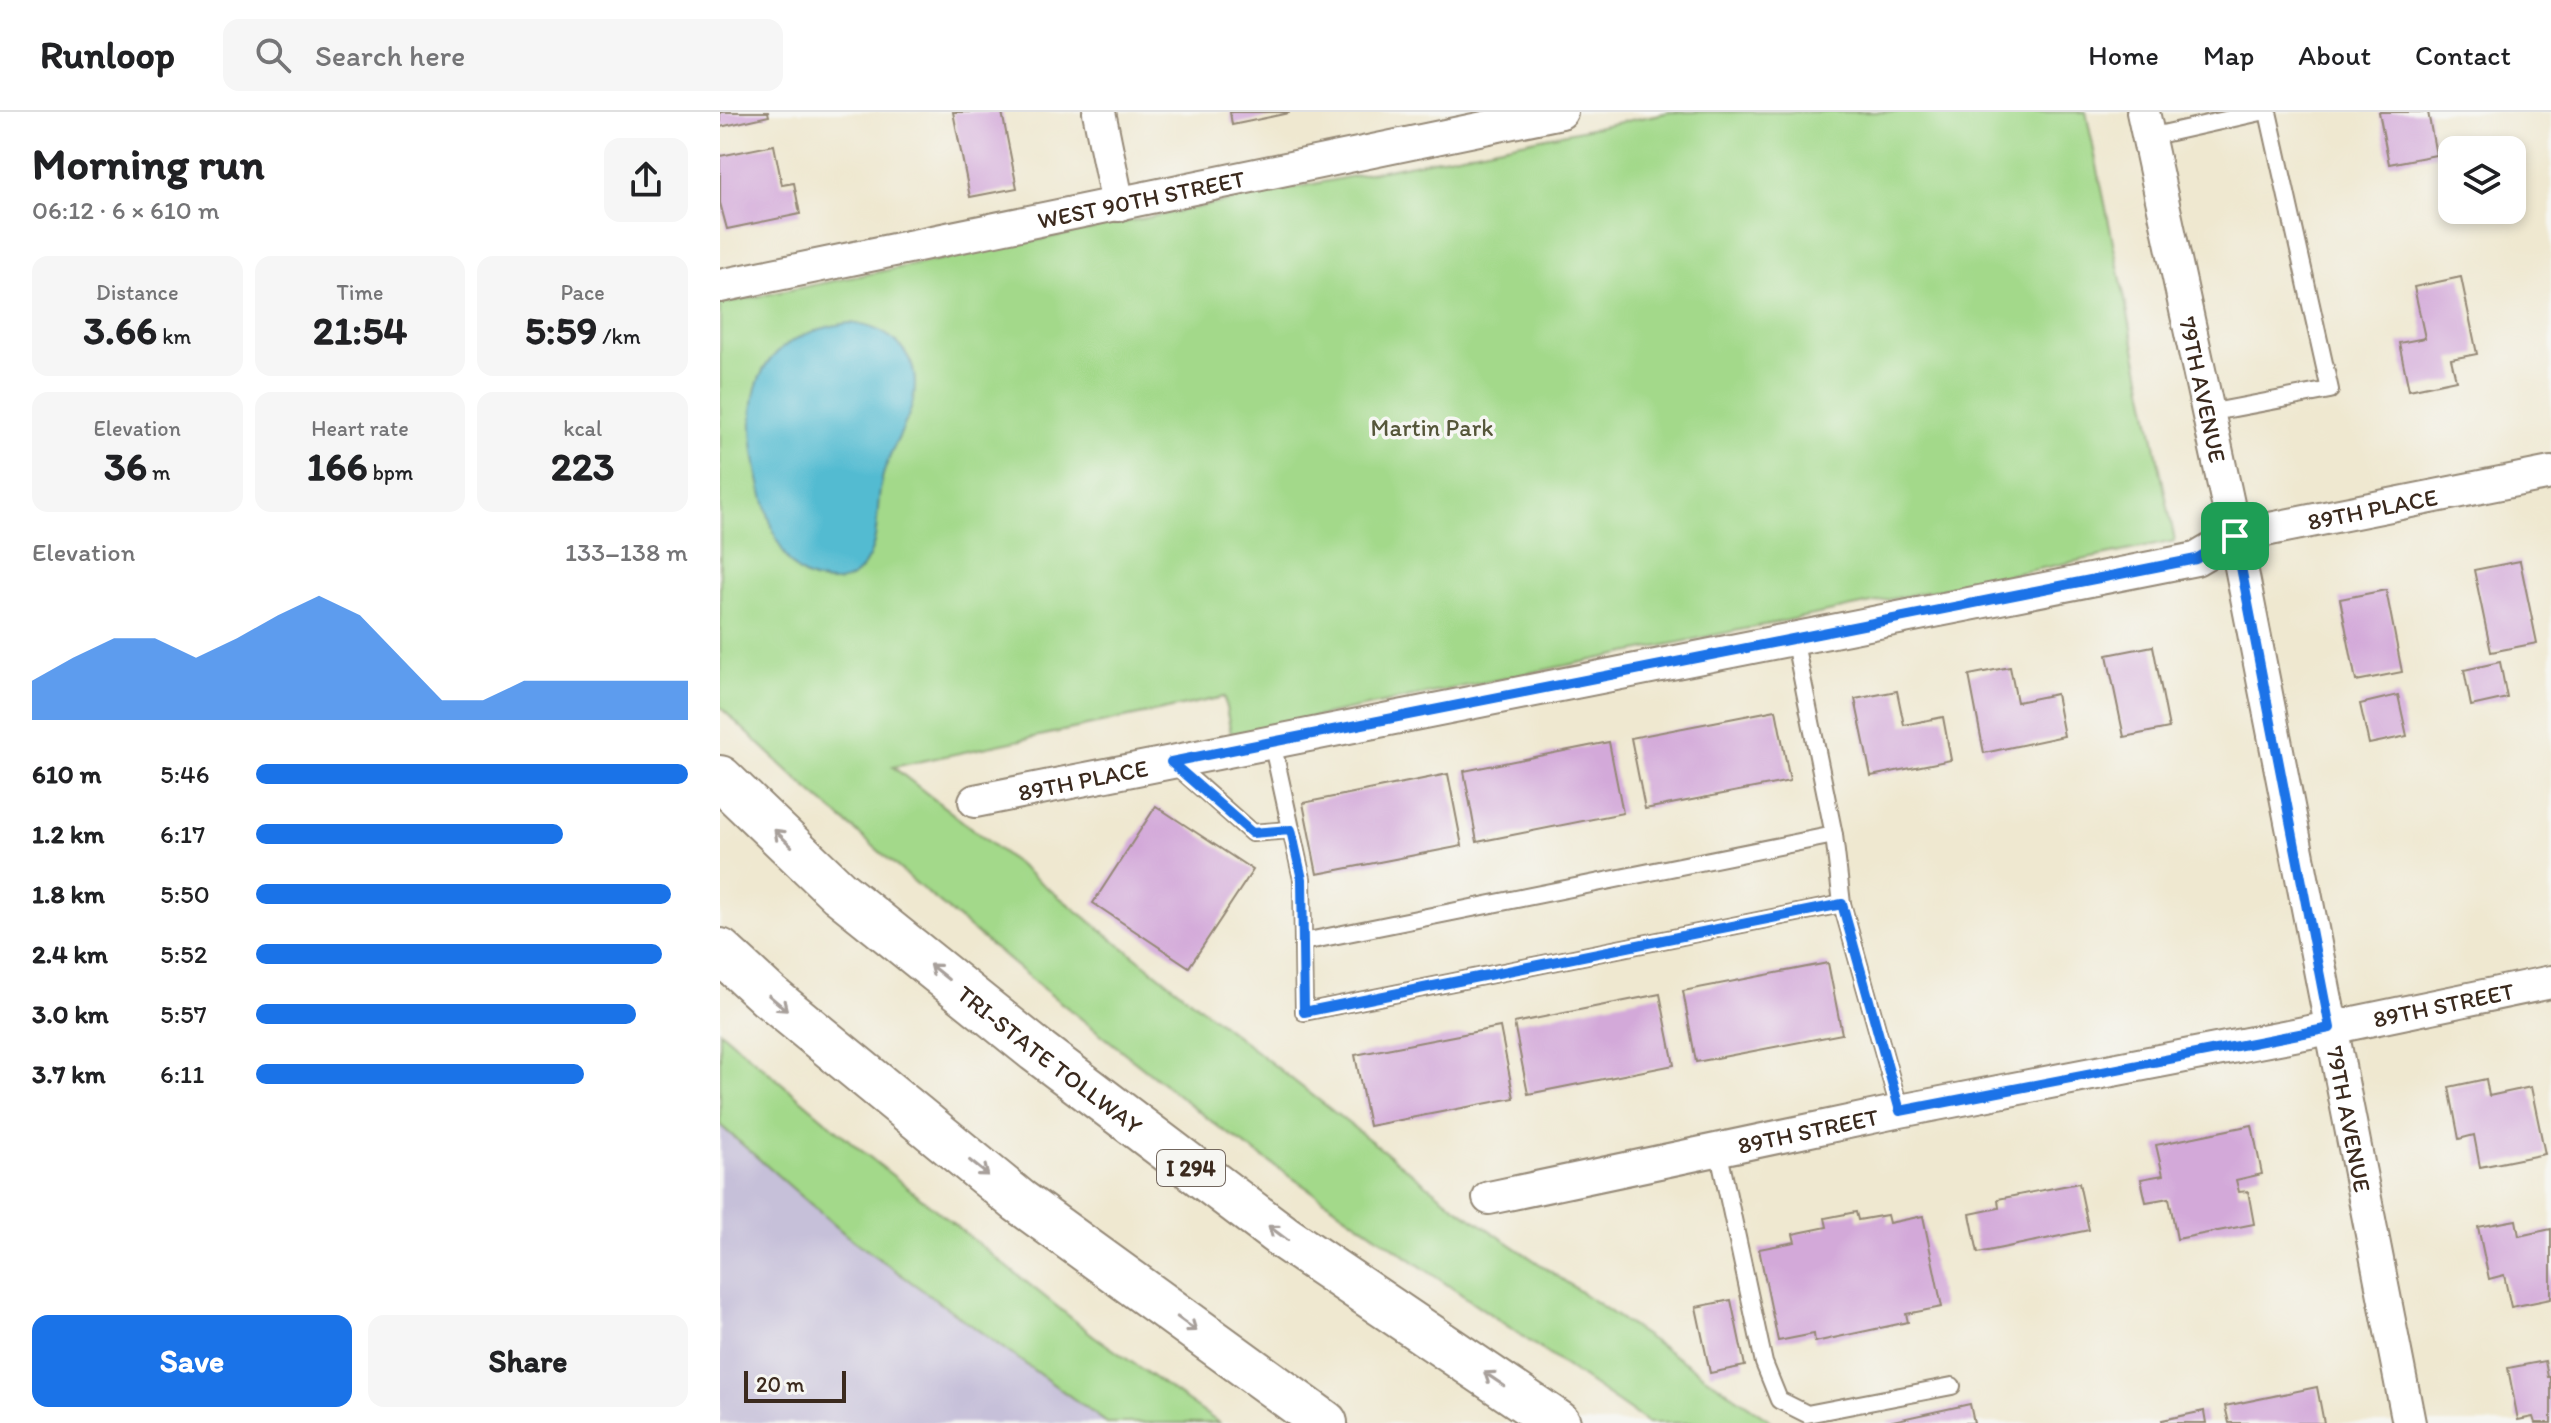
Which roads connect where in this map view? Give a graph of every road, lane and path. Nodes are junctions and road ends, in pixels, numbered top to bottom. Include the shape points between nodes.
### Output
1 (1099, 112) edge
2 (1561, 112) edge
3 (2261, 112) edge
4 (2268, 112) edge
5 (2146, 124) edge
6 (1118, 205) junction
7 (720, 286) edge
8 (2208, 413) junction
9 (2551, 473) edge
10 (2235, 536) junction
11 (1794, 638) junction
12 (1272, 742) junction
13 (1171, 762) junction
14 (720, 778) edge
15 (975, 801) dead end
16 (1291, 830) junction
17 (1834, 835) junction
18 (1842, 904) junction
19 (1303, 942) junction
20 (720, 951) edge
21 (2551, 982) edge
22 (2330, 1028) junction
23 (1900, 1111) junction
24 (1718, 1149) junction
25 (1489, 1198) dead end
26 (1952, 1386) dead end
27 (1325, 1423) edge
28 (1558, 1423) edge
29 (2409, 1423) edge

1 - 6 street
2 - 6 street, WEST 90TH STREET
3 - 5 lane
4 - 8 lane via 2330,390
5 - 8 street, 79TH AVENUE
6 - 7 street, WEST 90TH STREET
8 - 10 street, 79TH AVENUE
9 - 10 street, 89TH PLACE
10 - 11 street, 89TH PLACE via 2196,559
10 - 22 street, 79TH AVENUE
11 - 12 street, 89TH PLACE
11 - 17 lane
12 - 13 street, 89TH PLACE
12 - 16 lane
13 - 15 street, 89TH PLACE
13 - 16 lane via 1252,833
28 -> 14 highway, TRI-STATE TOLLWAY / I 294 via 1286,1239 1036,1050 839,892
16 - 19 lane via 1302,879
17 - 18 lane
17 - 19 lane
18 - 19 lane via 1304,1012
18 - 23 lane
20 -> 27 highway via 1019,1201
21 - 22 street, 89TH STREET
22 - 23 street, 89TH STREET
22 - 29 street, 79TH AVENUE
23 - 24 street, 89TH STREET
24 - 25 street, 89TH STREET
24 - 26 lane via 1764,1363 1779,1400 1807,1414

